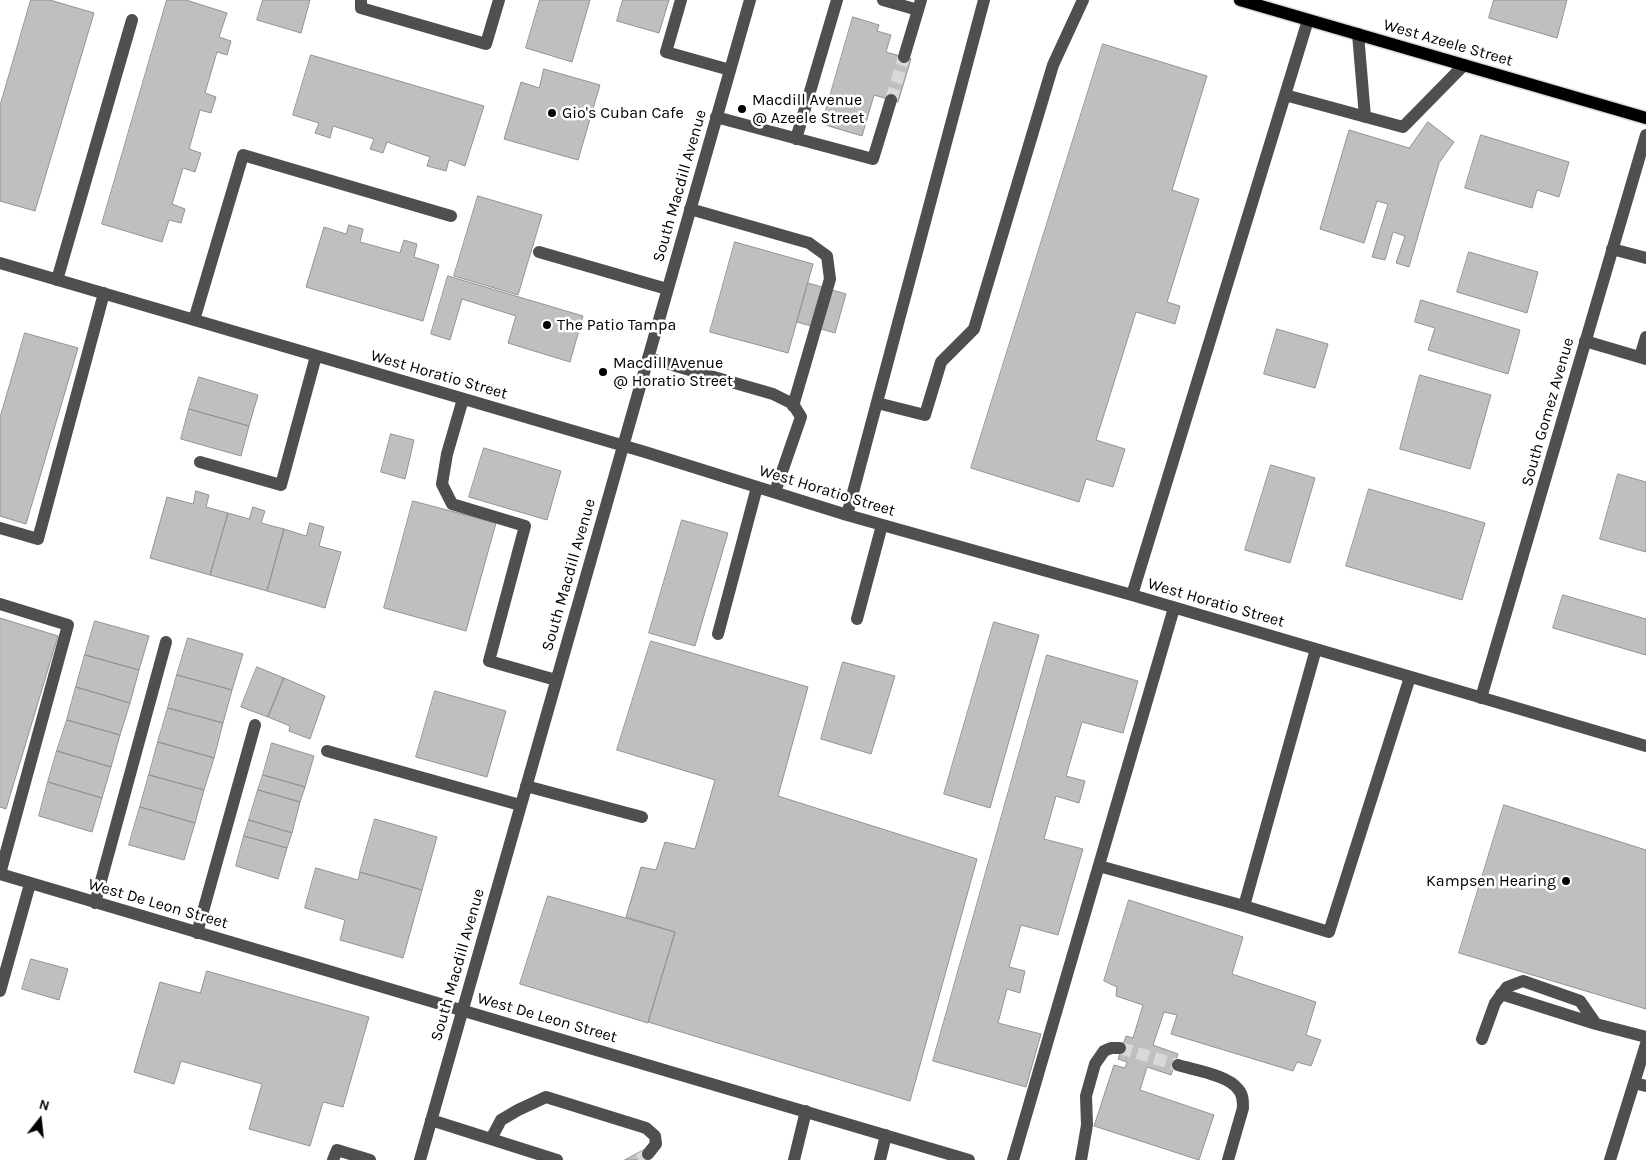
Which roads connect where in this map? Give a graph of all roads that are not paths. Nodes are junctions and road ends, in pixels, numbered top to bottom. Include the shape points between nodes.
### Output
1 (361, 0) edge
2 (499, 0) edge
3 (681, 0) edge
4 (750, 0) edge
5 (837, 0) edge
6 (883, 0) edge
7 (984, 0) edge
8 (1083, 0) edge
9 (1240, 0) edge
10 (919, 5) edge
11 (132, 20) dead end
12 (1308, 20) junction
13 (1358, 34) junction
14 (904, 57) tunnel mouth
15 (1464, 65) junction
16 (730, 70) junction
17 (1285, 95) junction
18 (891, 100) tunnel mouth
19 (716, 117) junction
20 (1365, 117) junction
21 (1646, 118) edge
22 (1646, 135) edge
23 (796, 139) junction
24 (690, 210) junction
25 (451, 216) dead end
26 (1612, 249) junction
27 (539, 252) dead end
28 (1646, 258) edge
29 (0, 263) edge
30 (57, 280) junction
31 (667, 289) junction
32 (104, 293) junction
33 (194, 320) junction
34 (1646, 337) edge
35 (1586, 341) junction
36 (316, 356) junction
37 (648, 358) junction
38 (1643, 358) edge
39 (463, 399) junction
40 (877, 403) junction
41 (793, 406) junction
42 (623, 446) junction
43 (200, 462) dead end
44 (757, 487) junction
45 (775, 492) junction
46 (847, 515) junction
47 (882, 525) junction
48 (0, 528) edge
49 (1132, 595) junction
50 (0, 604) edge
51 (1174, 608) junction
52 (857, 619) dead end
53 (718, 634) dead end
54 (166, 642) dead end
55 (1316, 650) junction
56 (1410, 677) junction
57 (556, 680) junction
58 (1481, 698) junction
59 (255, 725) dead end
60 (1646, 746) edge
61 (327, 751) dead end
62 (526, 786) junction
63 (520, 805) junction
64 (642, 817) dead end
65 (1099, 866) junction
66 (0, 874) edge
67 (30, 884) junction
68 (95, 903) junction
69 (1244, 906) junction
70 (197, 932) junction
71 (0, 991) edge
72 (1501, 994) junction
73 (462, 1010) junction
74 (1596, 1024) junction
75 (1646, 1037) edge
76 (1482, 1039) dead end
77 (1646, 1044) edge
78 (1120, 1048) tunnel mouth
79 (1178, 1065) tunnel mouth
80 (1640, 1085) edge
81 (806, 1112) junction
82 (431, 1120) junction
83 (886, 1136) junction
84 (491, 1139) junction
85 (648, 1154) dead end
86 (333, 1160) edge
87 (370, 1160) edge
88 (420, 1160) edge
89 (557, 1160) edge
90 (794, 1160) edge
91 (880, 1160) edge
92 (969, 1160) edge
93 (1013, 1160) edge
94 (1081, 1160) edge
95 (1228, 1160) edge
96 (1610, 1160) edge

1 - 2 street via 362,8 486,44
3 - 16 street via 666,52
4 - 16 street, South Macdill Avenue
5 - 23 street
6 - 10 street
7 - 40 street
8 - 40 street via 1053,65 974,329 941,362 925,415
9 - 12 main road, West Azeele Street
10 - 14 street
11 - 30 street
12 - 13 main road, West Azeele Street
12 - 17 street
13 - 15 main road, West Azeele Street
13 - 20 street
15 - 20 street via 1404,127
15 - 21 main road, West Azeele Street
16 - 19 street, South Macdill Avenue
17 - 20 street
17 - 49 street
18 - 23 street via 873,159
19 - 23 street
19 - 24 street, South Macdill Avenue
22 - 26 street, South Gomez Avenue
24 - 31 street, South Macdill Avenue
24 - 41 street via 809,243 827,256 830,280
25 - 33 street via 243,155
26 - 28 street
26 - 35 street, South Gomez Avenue
27 - 31 street
29 - 30 street, West Horatio Street
30 - 32 street, West Horatio Street
31 - 37 street, South Macdill Avenue
32 - 33 street, West Horatio Street
32 - 48 street via 38,539
33 - 36 street, West Horatio Street
34 - 38 street
35 - 38 street
35 - 58 street, South Gomez Avenue
36 - 39 street, West Horatio Street
36 - 43 street via 282,485
37 - 41 street via 773,394
37 - 42 street, South Macdill Avenue
39 - 42 street, West Horatio Street
39 - 57 street via 442,484 448,497 452,504 525,526 489,661
40 - 46 street
41 - 45 street via 800,417
42 - 44 street, West Horatio Street
42 - 57 street, South Macdill Avenue
44 - 45 street, West Horatio Street
44 - 53 street
45 - 46 street, West Horatio Street
46 - 47 street, West Horatio Street
47 - 49 street, West Horatio Street
47 - 52 street
49 - 51 street, West Horatio Street
50 - 66 street via 68,625
51 - 55 street, West Horatio Street
51 - 65 street
54 - 68 street
55 - 56 street, West Horatio Street
55 - 69 street
56 - 58 street, West Horatio Street
56 - 69 street via 1329,932
57 - 62 street, South Macdill Avenue
58 - 60 street, West Horatio Street
59 - 70 street
61 - 63 street
62 - 63 street, South Macdill Avenue
62 - 64 street
63 - 73 street, South Macdill Avenue
65 - 69 street
65 - 93 street
66 - 67 street, West De Leon Street
67 - 68 street, West De Leon Street
67 - 71 street
68 - 70 street, West De Leon Street
70 - 73 street, West De Leon Street
72 - 74 street
72 - 74 street via 1507,987 1523,981 1580,1001
72 - 76 street
73 - 81 street, West De Leon Street
73 - 82 street, South Macdill Avenue
74 - 75 street
77 - 80 street
78 - 94 street via 1104,1050 1095,1064 1086,1096 1087,1125
79 - 95 street via 1219,1077 1239,1089 1243,1108
80 - 96 street
81 - 83 street, West De Leon Street
81 - 90 street
82 - 84 street
82 - 88 street, South Macdill Avenue
83 - 91 street
83 - 92 street, West De Leon Street
84 - 85 street via 502,1120 546,1097 646,1128 655,1136 656,1144
84 - 89 street
86 - 87 street via 337,1150

